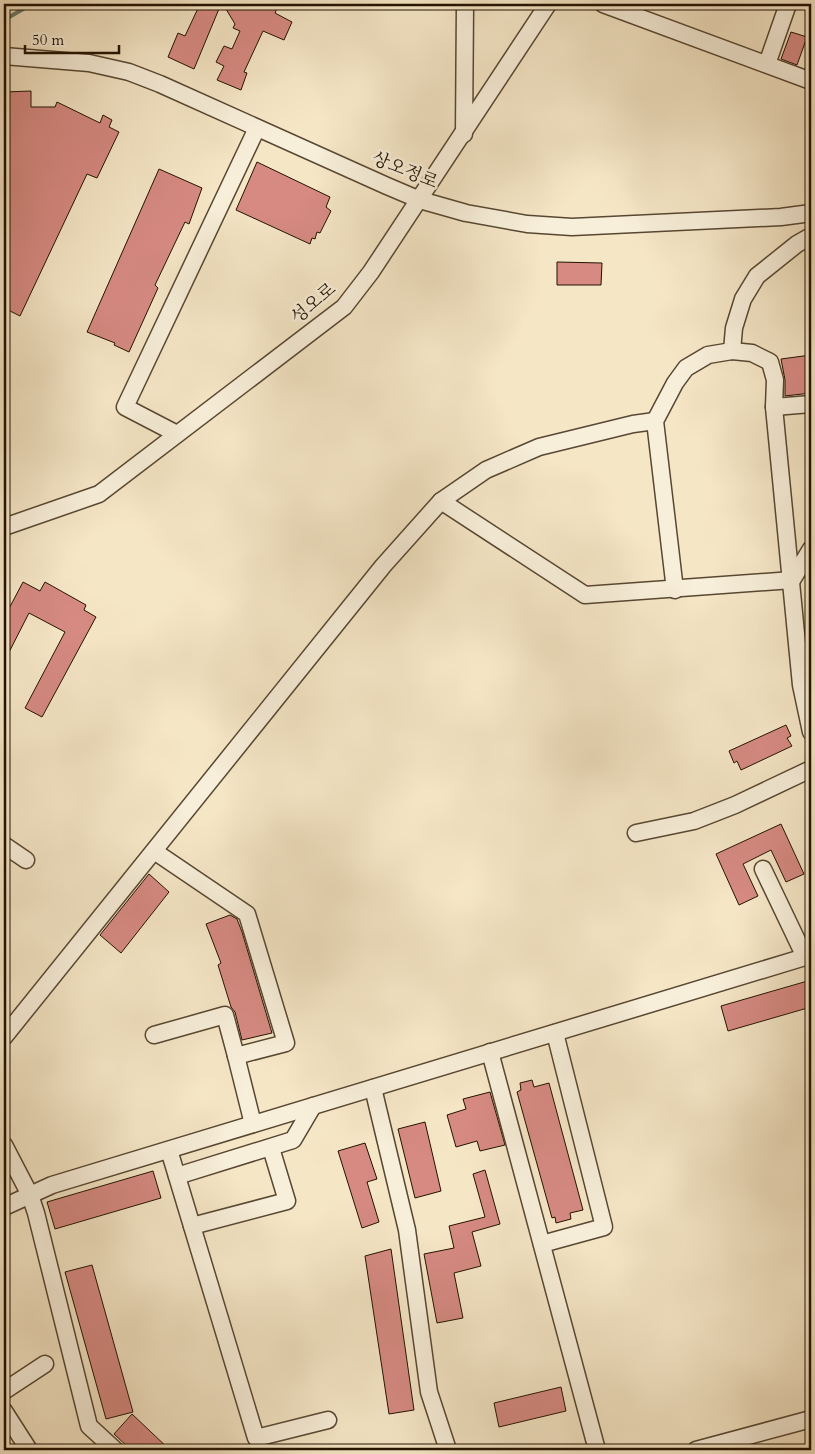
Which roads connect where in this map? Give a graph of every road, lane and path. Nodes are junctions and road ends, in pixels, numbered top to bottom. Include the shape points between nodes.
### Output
1 (465, 4) edge
2 (548, 4) edge
3 (603, 4) edge
4 (788, 4) edge
5 (4, 56) edge
6 (767, 64) junction
7 (811, 81) edge
8 (257, 128) junction
9 (464, 134) junction
10 (420, 200) junction
11 (811, 213) edge
12 (811, 236) edge
13 (732, 351) junction
14 (811, 404) edge
15 (774, 407) junction
16 (655, 421) junction
17 (177, 434) junction
18 (441, 501) junction
19 (4, 527) edge
20 (811, 549) edge
21 (792, 580) junction
22 (675, 590) junction
23 (811, 732) edge
24 (811, 769) edge
25 (636, 833) dead end
26 (4, 845) edge
27 (154, 851) junction
28 (26, 860) dead end
29 (763, 869) dead end
30 (808, 955) edge
31 (555, 1033) junction
32 (154, 1035) dead end
33 (4, 1037) edge
34 (490, 1052) junction
35 (236, 1056) junction
36 (372, 1088) junction
37 (313, 1106) junction
38 (253, 1124) junction
39 (4, 1145) edge
40 (271, 1148) junction
41 (169, 1150) junction
42 (176, 1176) junction
43 (30, 1195) junction
44 (6, 1206) edge
45 (192, 1226) junction
46 (542, 1244) junction
47 (44, 1364) dead end
48 (4, 1391) edge
49 (4, 1411) edge
50 (811, 1419) edge
51 (328, 1420) dead end
52 (29, 1450) edge
53 (115, 1450) edge
54 (448, 1450) edge
55 (597, 1450) edge
56 (696, 1450) edge

1 - 9 street
2 - 9 street, 성오로
3 - 6 street
4 - 6 street
5 - 8 street, 상오정로 via 89,63 129,72
6 - 7 street
8 - 10 street, 상오정로
8 - 17 street via 125,407
9 - 10 street, 성오로
10 - 11 street, 상오정로 via 466,213 527,224 572,227
10 - 17 street, 성오로 via 344,307
12 - 13 street via 756,276 743,299 734,328
13 - 15 street via 752,353 770,362
13 - 16 street via 708,355 686,368
14 - 15 street
15 - 21 street
16 - 18 street via 539,447 486,470
16 - 22 street
17 - 19 street, 성오로 via 99,494
18 - 22 street via 585,595
18 - 27 street via 383,566
20 - 21 street
21 - 22 street
21 - 23 street via 801,685
24 - 25 street via 735,806 694,821
26 - 28 street
27 - 33 street
27 - 35 street via 247,914 286,1043
29 - 30 street
30 - 31 street
31 - 34 street
31 - 46 street via 604,1227
32 - 35 street via 225,1015
34 - 36 street
34 - 46 street
35 - 38 street
36 - 37 street
36 - 54 street via 407,1230 430,1392
37 - 38 street
37 - 40 street via 294,1140
38 - 41 street
39 - 43 street
40 - 42 street
40 - 45 street via 287,1201
41 - 42 street
41 - 43 street via 52,1185
42 - 45 street
43 - 44 street
43 - 53 street via 89,1426
45 - 51 street via 256,1438
46 - 55 street
47 - 48 street
49 - 52 street
50 - 56 street

